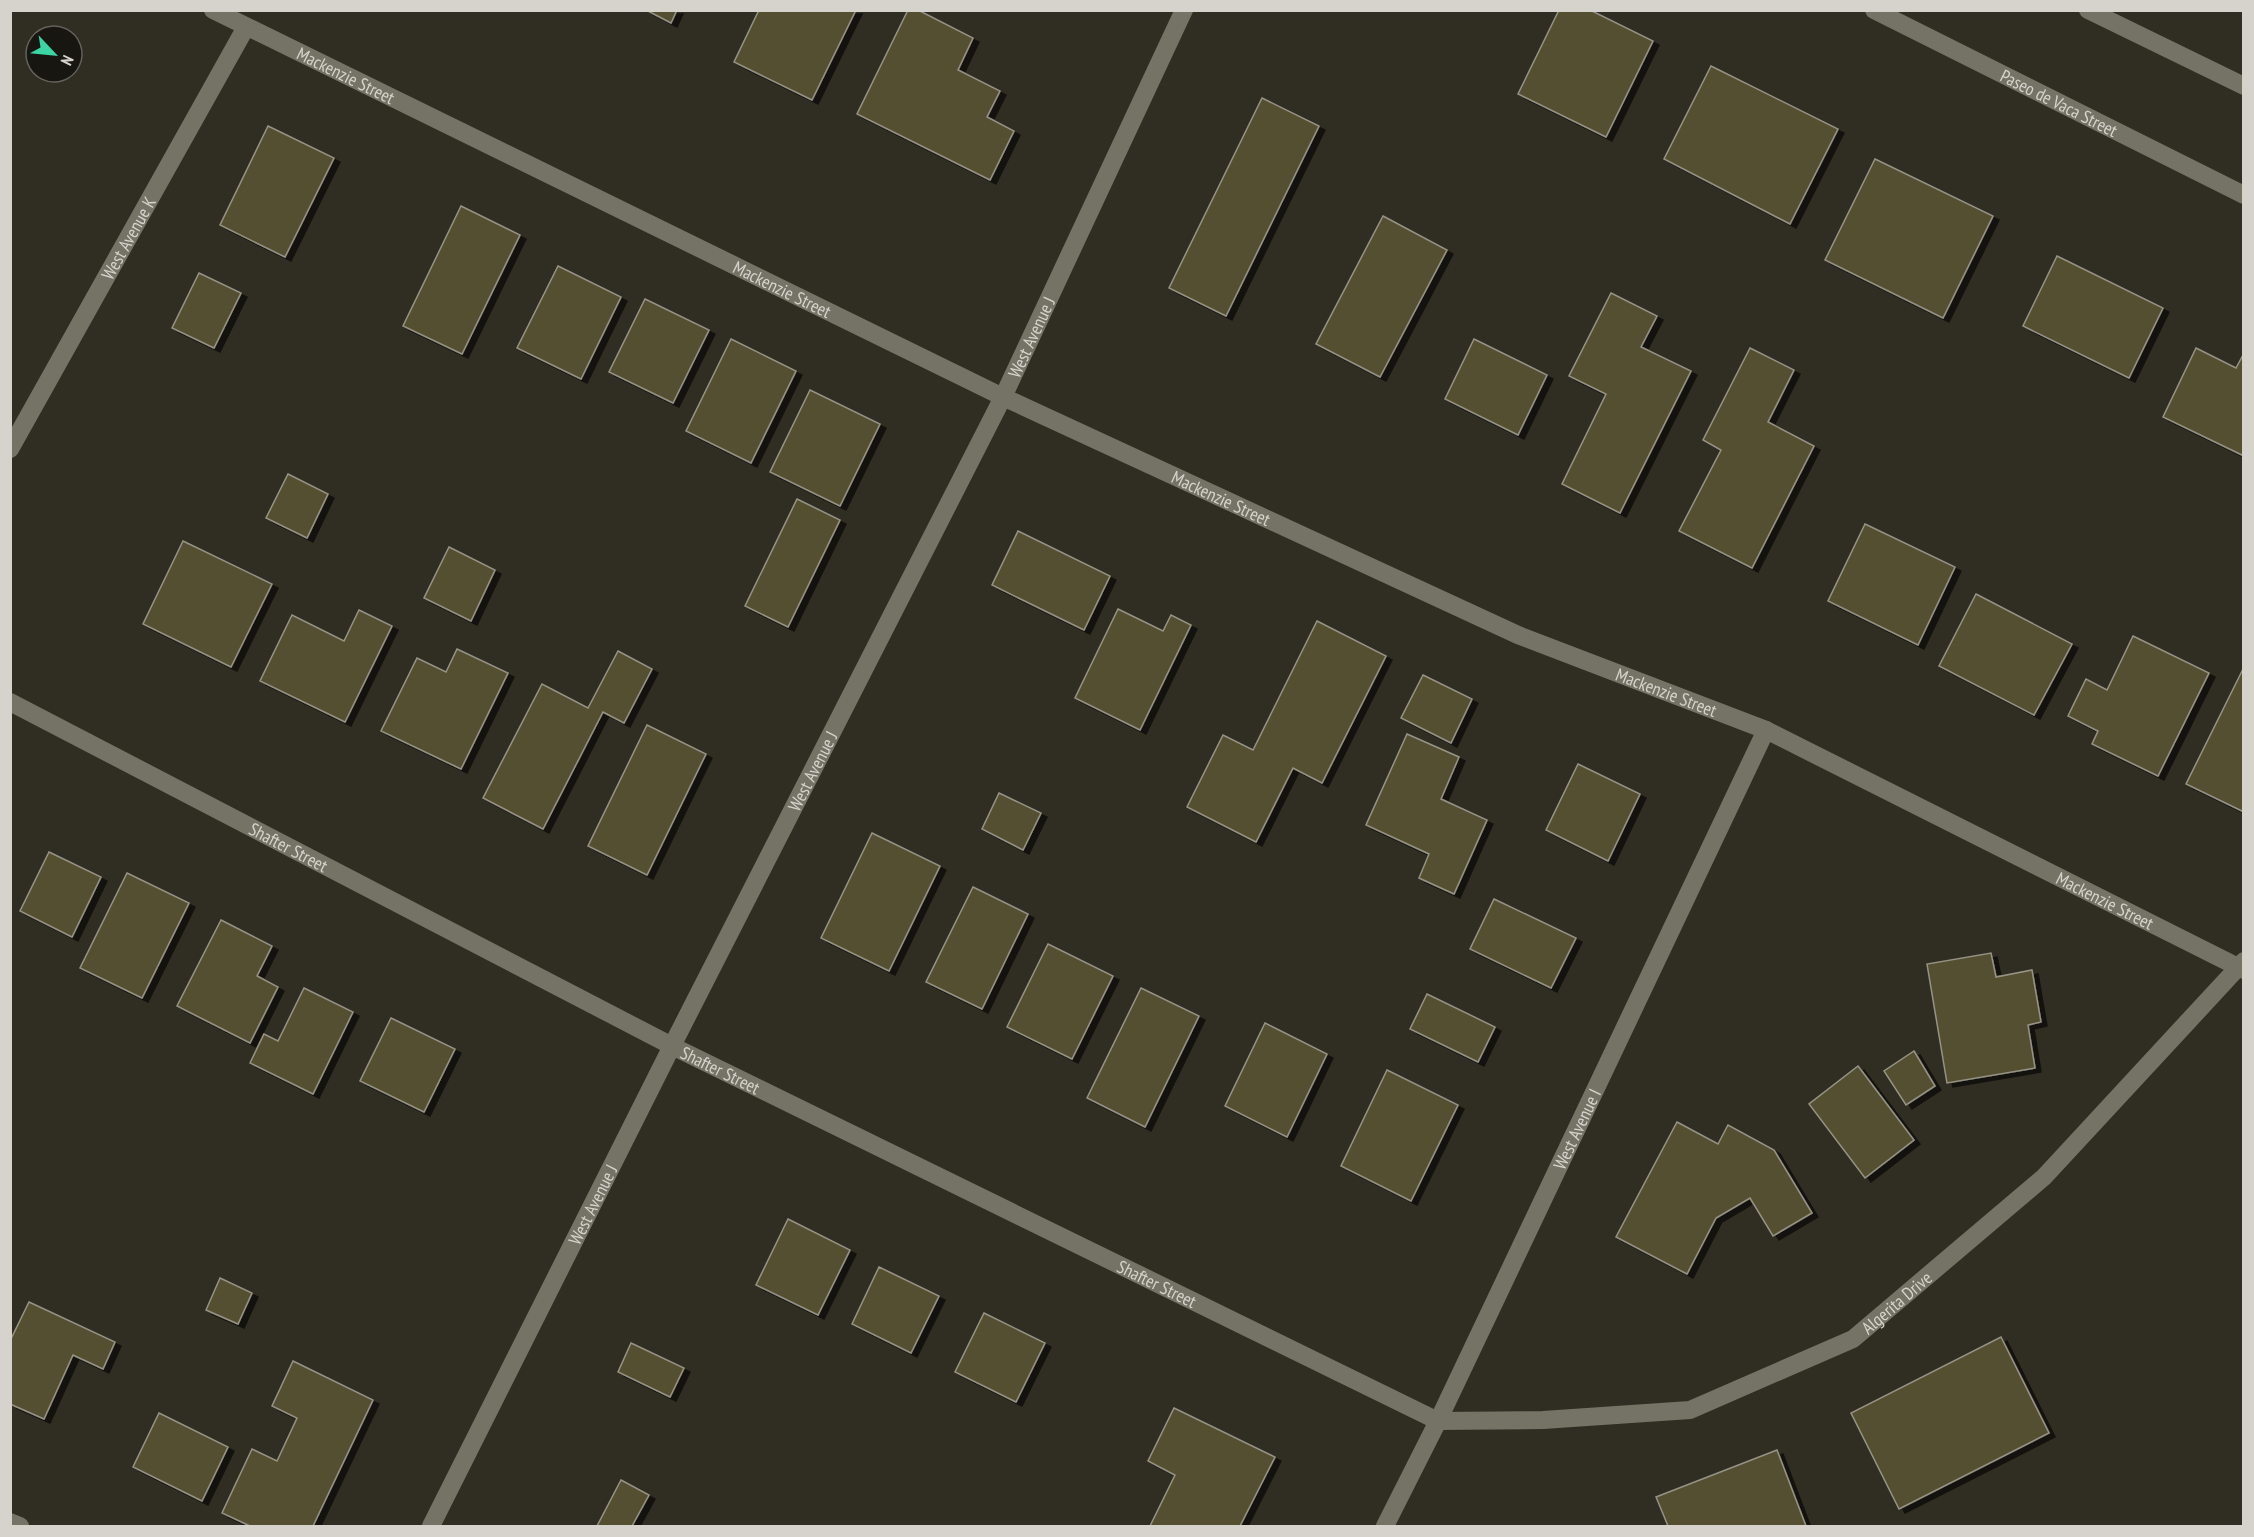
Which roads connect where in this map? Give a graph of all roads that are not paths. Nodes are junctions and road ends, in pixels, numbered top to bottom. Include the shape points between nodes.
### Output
1 (213, 10) edge
2 (1185, 10) edge
3 (1874, 10) edge
4 (2088, 10) edge
5 (246, 27) junction
6 (2244, 86) edge
7 (2244, 195) edge
8 (1003, 396) junction
9 (10, 449) edge
10 (10, 702) edge
11 (1766, 730) junction
12 (2241, 966) edge
13 (672, 1046) junction
14 (1438, 1421) junction
15 (10, 1522) edge
16 (20, 1527) edge
17 (431, 1527) edge
18 (1385, 1527) edge

1 - 5 street, Mackenzie Street
2 - 8 street, West Avenue J
3 - 7 street, Paseo de Vaca Street
4 - 6 street
5 - 8 street, Mackenzie Street
5 - 9 street, West Avenue K
8 - 11 street, Mackenzie Street via 1518,635
8 - 13 street, West Avenue J
10 - 13 street, Shafter Street
11 - 12 street, Mackenzie Street
11 - 14 street, West Avenue I
12 - 14 street, Algerita Drive via 2044,1177 1854,1338 1690,1410 1543,1420
13 - 14 street, Shafter Street
13 - 17 street, West Avenue J
14 - 18 street, West Avenue I
15 - 16 street

